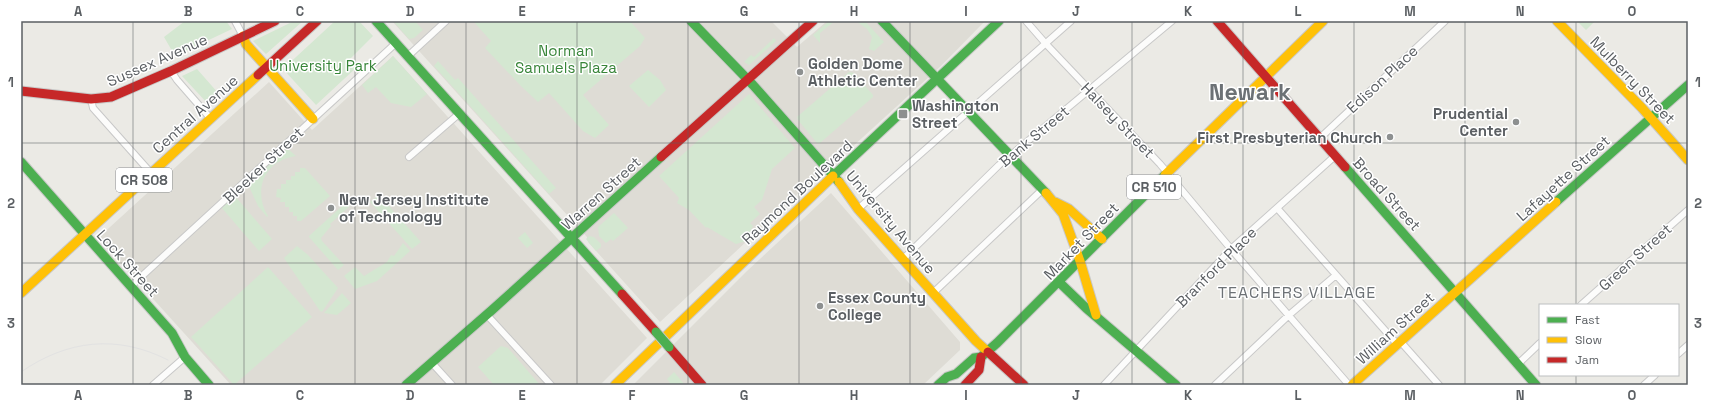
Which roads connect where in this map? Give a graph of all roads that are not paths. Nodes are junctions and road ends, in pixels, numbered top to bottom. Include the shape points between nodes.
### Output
1 (235, 21) edge
2 (275, 21) edge
3 (317, 21) edge
4 (376, 21) edge
5 (446, 21) edge
6 (691, 21) edge
7 (813, 21) edge
8 (882, 21) edge
9 (999, 21) edge
10 (1026, 21) edge
11 (1071, 21) edge
12 (1172, 21) edge
13 (1217, 21) edge
14 (1323, 21) edge
15 (1445, 21) edge
16 (1558, 21) edge
17 (243, 36) junction
18 (396, 43) junction
19 (1046, 44) junction
20 (408, 56) junction
21 (267, 67) junction
22 (171, 71) junction
23 (1265, 76) junction
24 (747, 79) junction
25 (938, 80) junction
26 (1688, 85) edge
27 (1089, 90) junction
28 (21, 91) edge
29 (91, 98) junction
30 (968, 112) junction
31 (460, 113) junction
32 (1651, 118) junction
33 (211, 119) junction
34 (313, 119) junction
35 (1320, 138) junction
36 (1335, 156) junction
37 (409, 157) dead end
38 (1009, 157) junction
39 (1688, 160) edge
40 (21, 162) edge
41 (151, 173) junction
42 (1168, 173) junction
43 (833, 176) junction
44 (1042, 190) junction
45 (1050, 199) junction
46 (1277, 208) junction
47 (858, 209) junction
48 (1688, 210) edge
49 (84, 235) junction
50 (572, 238) junction
51 (1102, 239) junction
52 (1231, 249) junction
53 (902, 259) junction
54 (1080, 261) junction
55 (1336, 275) junction
56 (1060, 283) junction
57 (130, 287) junction
58 (1456, 292) junction
59 (21, 293) edge
60 (933, 293) junction
61 (1582, 304) edge
62 (487, 314) junction
63 (1096, 315) junction
64 (1289, 315) junction
65 (1399, 343) junction
66 (1539, 344) edge
67 (1688, 345) edge
68 (1137, 350) junction
69 (1679, 353) edge
70 (984, 355) junction
71 (185, 357) junction
72 (432, 363) junction
73 (1518, 364) junction
74 (956, 374) junction
75 (1654, 376) edge
76 (965, 383) edge
77 (154, 385) edge
78 (209, 385) edge
79 (406, 385) edge
80 (452, 385) edge
81 (551, 385) edge
82 (615, 385) edge
83 (702, 385) edge
84 (938, 385) edge
85 (948, 385) edge
86 (1024, 385) edge
87 (1104, 385) edge
88 (1176, 385) edge
89 (1215, 385) edge
90 (1351, 385) edge
91 (1439, 385) edge
92 (1536, 385) edge
93 (1644, 385) edge

1 - 17 street
2 - 17 main road, Sussex Avenue
3 - 21 main road, Central Avenue / CR 508
4 - 18 main road
5 - 20 street
6 - 24 main road, University Avenue
7 - 24 main road, Warren Street
8 - 25 main road
9 - 25 main road, Raymond Boulevard
10 - 19 street, Halsey Street
11 - 19 street
12 - 27 street, Bank Street
13 - 23 main road, Broad Street
14 - 23 main road, Market Street / CR 510
15 - 35 street, Edison Place
16 - 32 main road, Mulberry Street
17 - 21 main road via 246,44
17 - 22 main road, Sussex Avenue
18 - 20 main road
18 - 34 street, Bleeker Street
19 - 27 street, Halsey Street
19 - 30 street
20 - 31 main road
21 - 33 main road, Central Avenue / CR 508
21 - 34 main road
22 - 29 main road, Sussex Avenue via 118,95
22 - 33 street
23 - 35 main road, Broad Street
23 - 42 main road, Market Street / CR 510
24 - 43 main road, University Avenue
24 - 50 main road, Warren Street
25 - 30 main road
25 - 43 main road, Raymond Boulevard
26 - 32 main road, Lafayette Street
27 - 38 street, Bank Street
27 - 42 street, Halsey Street
28 - 29 main road, Sussex Avenue
29 - 41 street via 93,108
30 - 38 main road
30 - 47 street
31 - 37 street
31 - 50 main road
32 - 39 main road, Mulberry Street
32 - 58 main road, Lafayette Street
33 - 41 main road, Central Avenue / CR 508
34 - 57 street, Bleeker Street
35 - 36 main road, Broad Street
36 - 46 street, Branford Place
36 - 58 main road, Broad Street
38 - 44 main road
38 - 53 street, Bank Street
40 - 49 main road, Lock Street
41 - 49 main road, Central Avenue / CR 508
42 - 51 main road, Market Street / CR 510
42 - 52 street, Halsey Street
43 - 47 main road, University Avenue
43 - 82 main road, Raymond Boulevard
44 - 45 main road
44 - 60 street
45 - 51 main road via 1070,209
45 - 54 main road via 1063,214
46 - 52 street, Branford Place
46 - 55 street
47 - 53 main road, University Avenue
48 - 61 street, Green Street
49 - 57 main road, Lock Street
49 - 59 main road, Central Avenue / CR 508
50 - 62 main road, Warren Street
50 - 83 main road, bridge
51 - 54 main road, Market Street / CR 510
52 - 64 street, Halsey Street
52 - 68 street, Branford Place
53 - 60 main road, University Avenue
54 - 56 main road, Market Street / CR 510
54 - 63 main road
55 - 64 street
55 - 65 street
56 - 63 main road
56 - 70 main road, Market Street / CR 510
57 - 71 main road, Lock Street via 172,334
58 - 65 main road, William Street
58 - 73 main road, Broad Street
60 - 70 main road, University Avenue via 976,341
62 - 72 main road, Warren Street
62 - 81 street
63 - 68 main road
64 - 89 street
64 - 90 street, Halsey Street
65 - 90 main road, William Street
65 - 91 street
66 - 73 street
67 - 69 street
68 - 87 street, Branford Place
68 - 88 main road
70 - 74 main road, Market Street via 974,358
70 - 76 main road, CR 510 via 979,370
70 - 86 main road, University Avenue
71 - 77 street
71 - 78 main road, Lock Street
72 - 79 main road, Warren Street
72 - 80 street
73 - 92 main road, Broad Street
74 - 84 main road, Market Street via 947,376
74 - 85 main road
75 - 93 street

